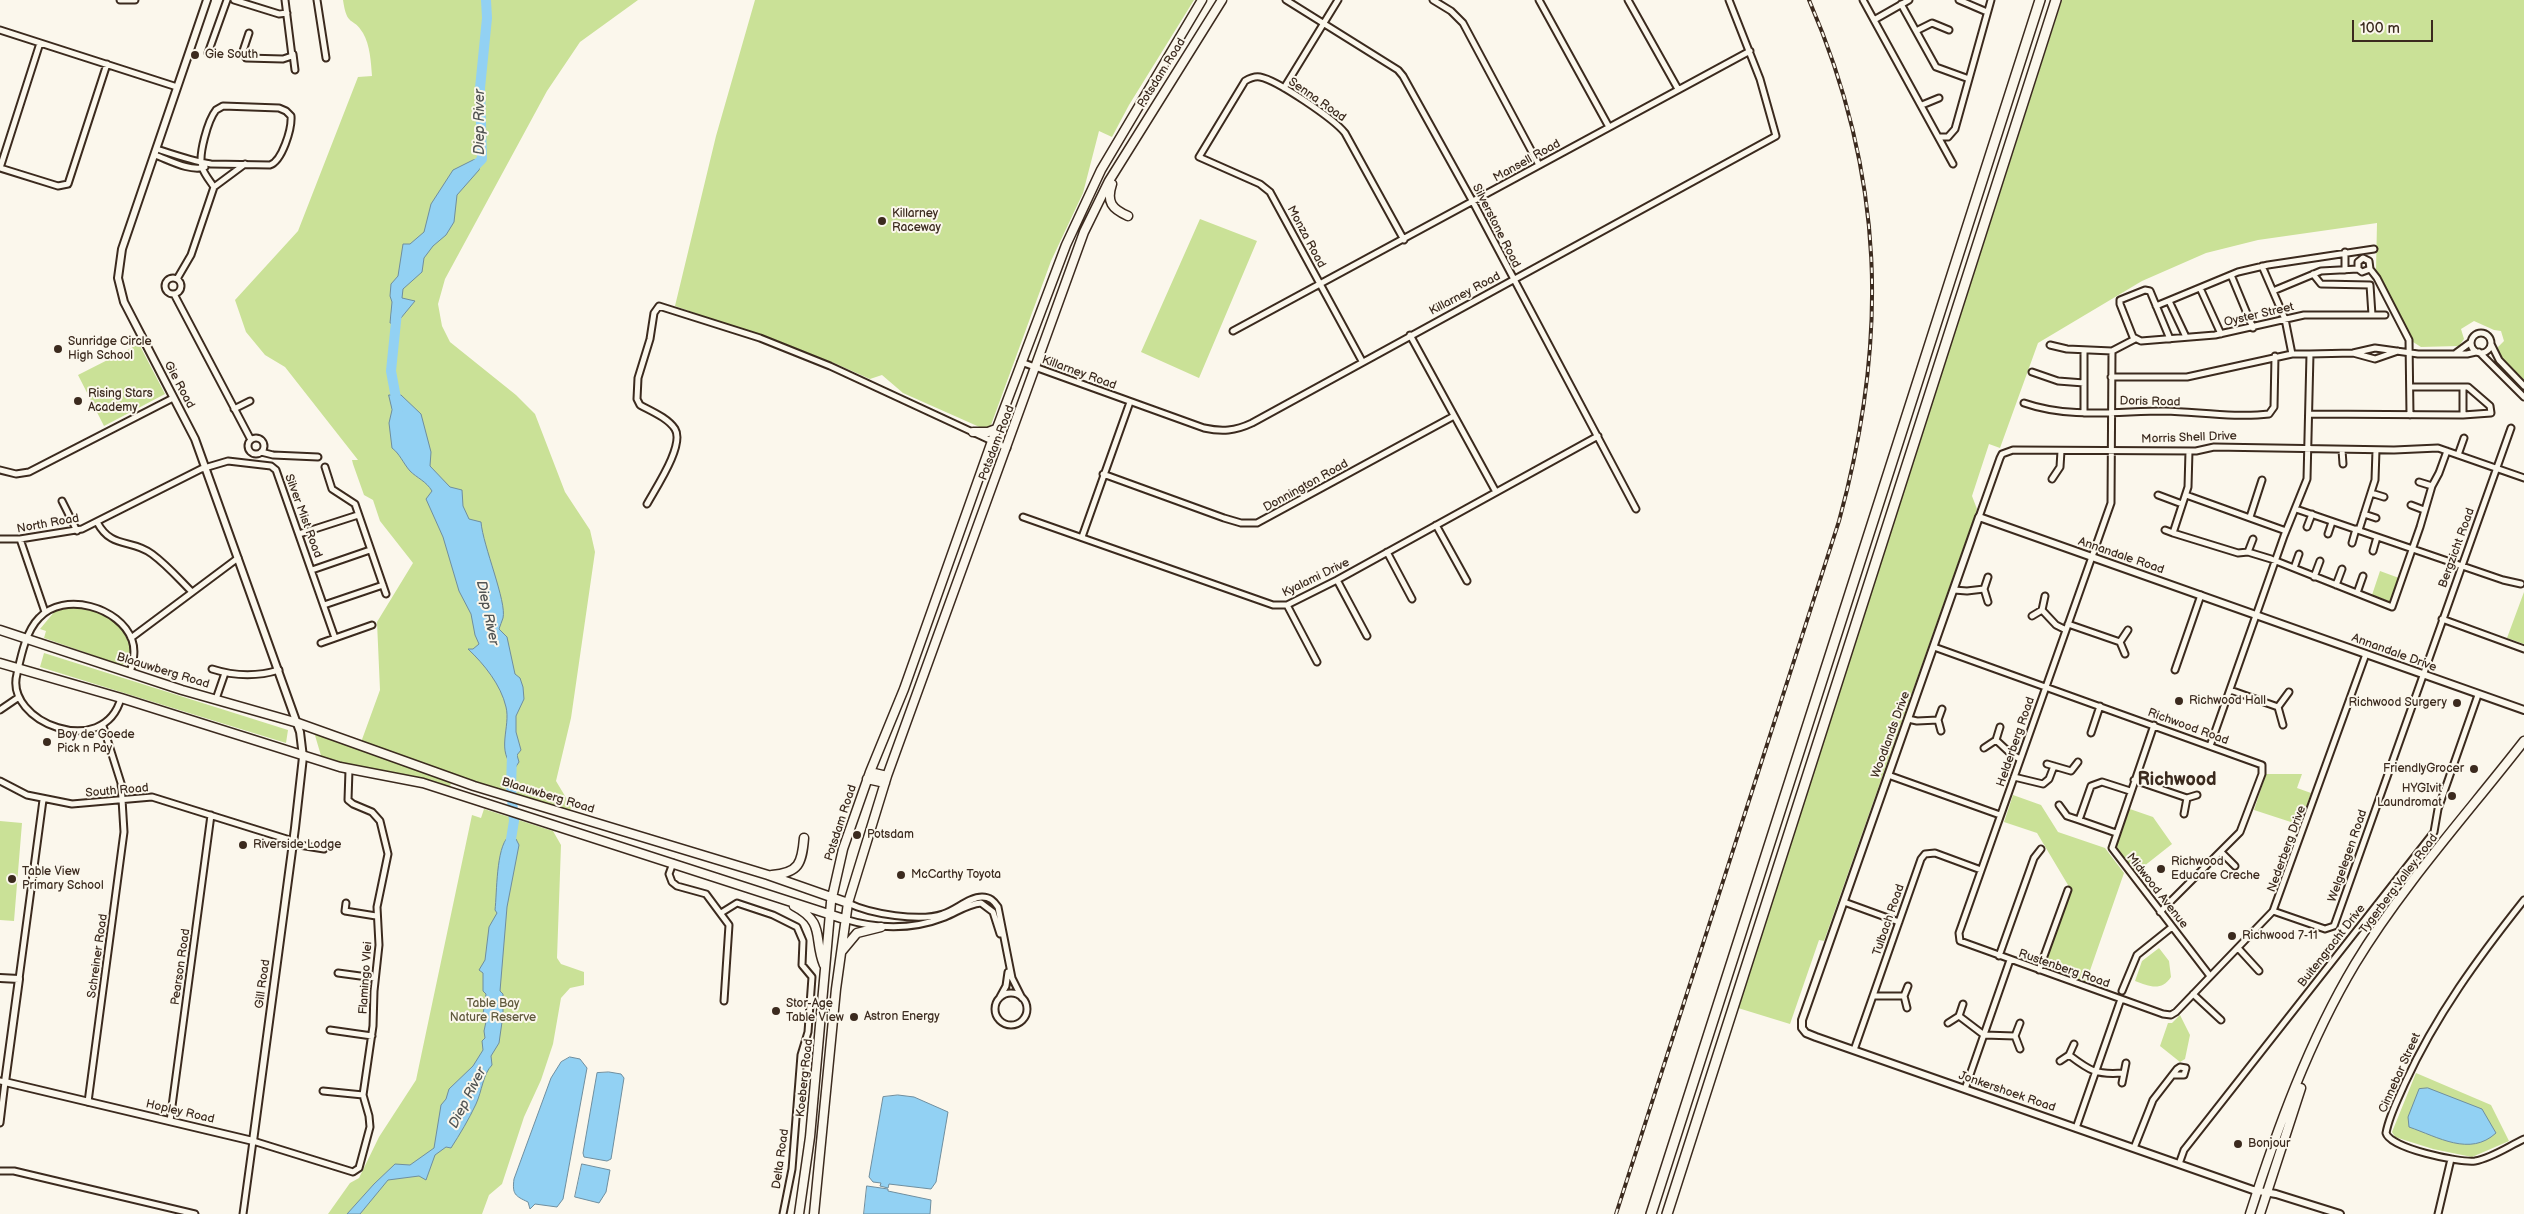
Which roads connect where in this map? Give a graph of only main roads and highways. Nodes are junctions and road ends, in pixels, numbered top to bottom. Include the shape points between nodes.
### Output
1 (1202, 0) edge
2 (1222, 0) edge
3 (2040, 0) edge
4 (2056, 0) edge
5 (1120, 164) junction
6 (1128, 216) dead end
7 (996, 429) junction
8 (973, 432) road end
9 (0, 630) edge
10 (0, 662) edge
11 (2524, 740) edge
12 (868, 776) junction
13 (886, 780) junction
14 (804, 838) dead end
15 (768, 875) junction
16 (832, 896) junction
17 (776, 898) junction
18 (848, 904) junction
19 (829, 914) junction
20 (844, 919) junction
21 (880, 927) road end
22 (840, 954) junction
23 (826, 969) junction
24 (2311, 1052) junction
25 (799, 1214) edge
26 (814, 1214) edge
27 (1651, 1214) edge
28 (1667, 1214) edge
29 (2250, 1214) edge
30 (2260, 1214) edge

1 - 7 main road, Potsdam Road via 1086,199
2 - 5 main road, Potsdam Road
3 - 27 highway
4 - 28 highway
5 - 6 main road via 1111,186 1110,202 1114,209
5 - 13 main road, Potsdam Road via 1074,258
7 - 8 main road
7 - 12 main road, Potsdam Road via 910,670
9 - 15 main road, Blaauwberg Road via 130,674 298,723 474,786
10 - 17 main road, Blaauwberg Road via 303,757 349,770 408,779
11 - 24 main road, Tygerberg Valley Road via 2385,919 2347,978
12 - 13 main road
12 - 16 main road, Potsdam Road via 843,849
13 - 18 main road, Potsdam Road
14 - 15 main road via 802,857 796,867 786,874
15 - 16 main road, Blaauwberg Road
16 - 18 main road, Blaauwberg Road
16 - 19 main road, Potsdam Road
17 - 19 main road, Blaauwberg Road
17 - 23 main road via 804,912 814,921
18 - 20 main road, Potsdam Road
19 - 20 main road, Blaauwberg Road
19 - 23 main road, Koeberg Road
20 - 22 main road, Koeberg Road
21 - 22 main road via 857,933
22 - 26 main road, Koeberg Road
23 - 25 main road, Koeberg Road
24 - 29 main road, Tygerberg Valley Road via 2271,1149
24 - 30 main road, Tygerberg Valley Road

